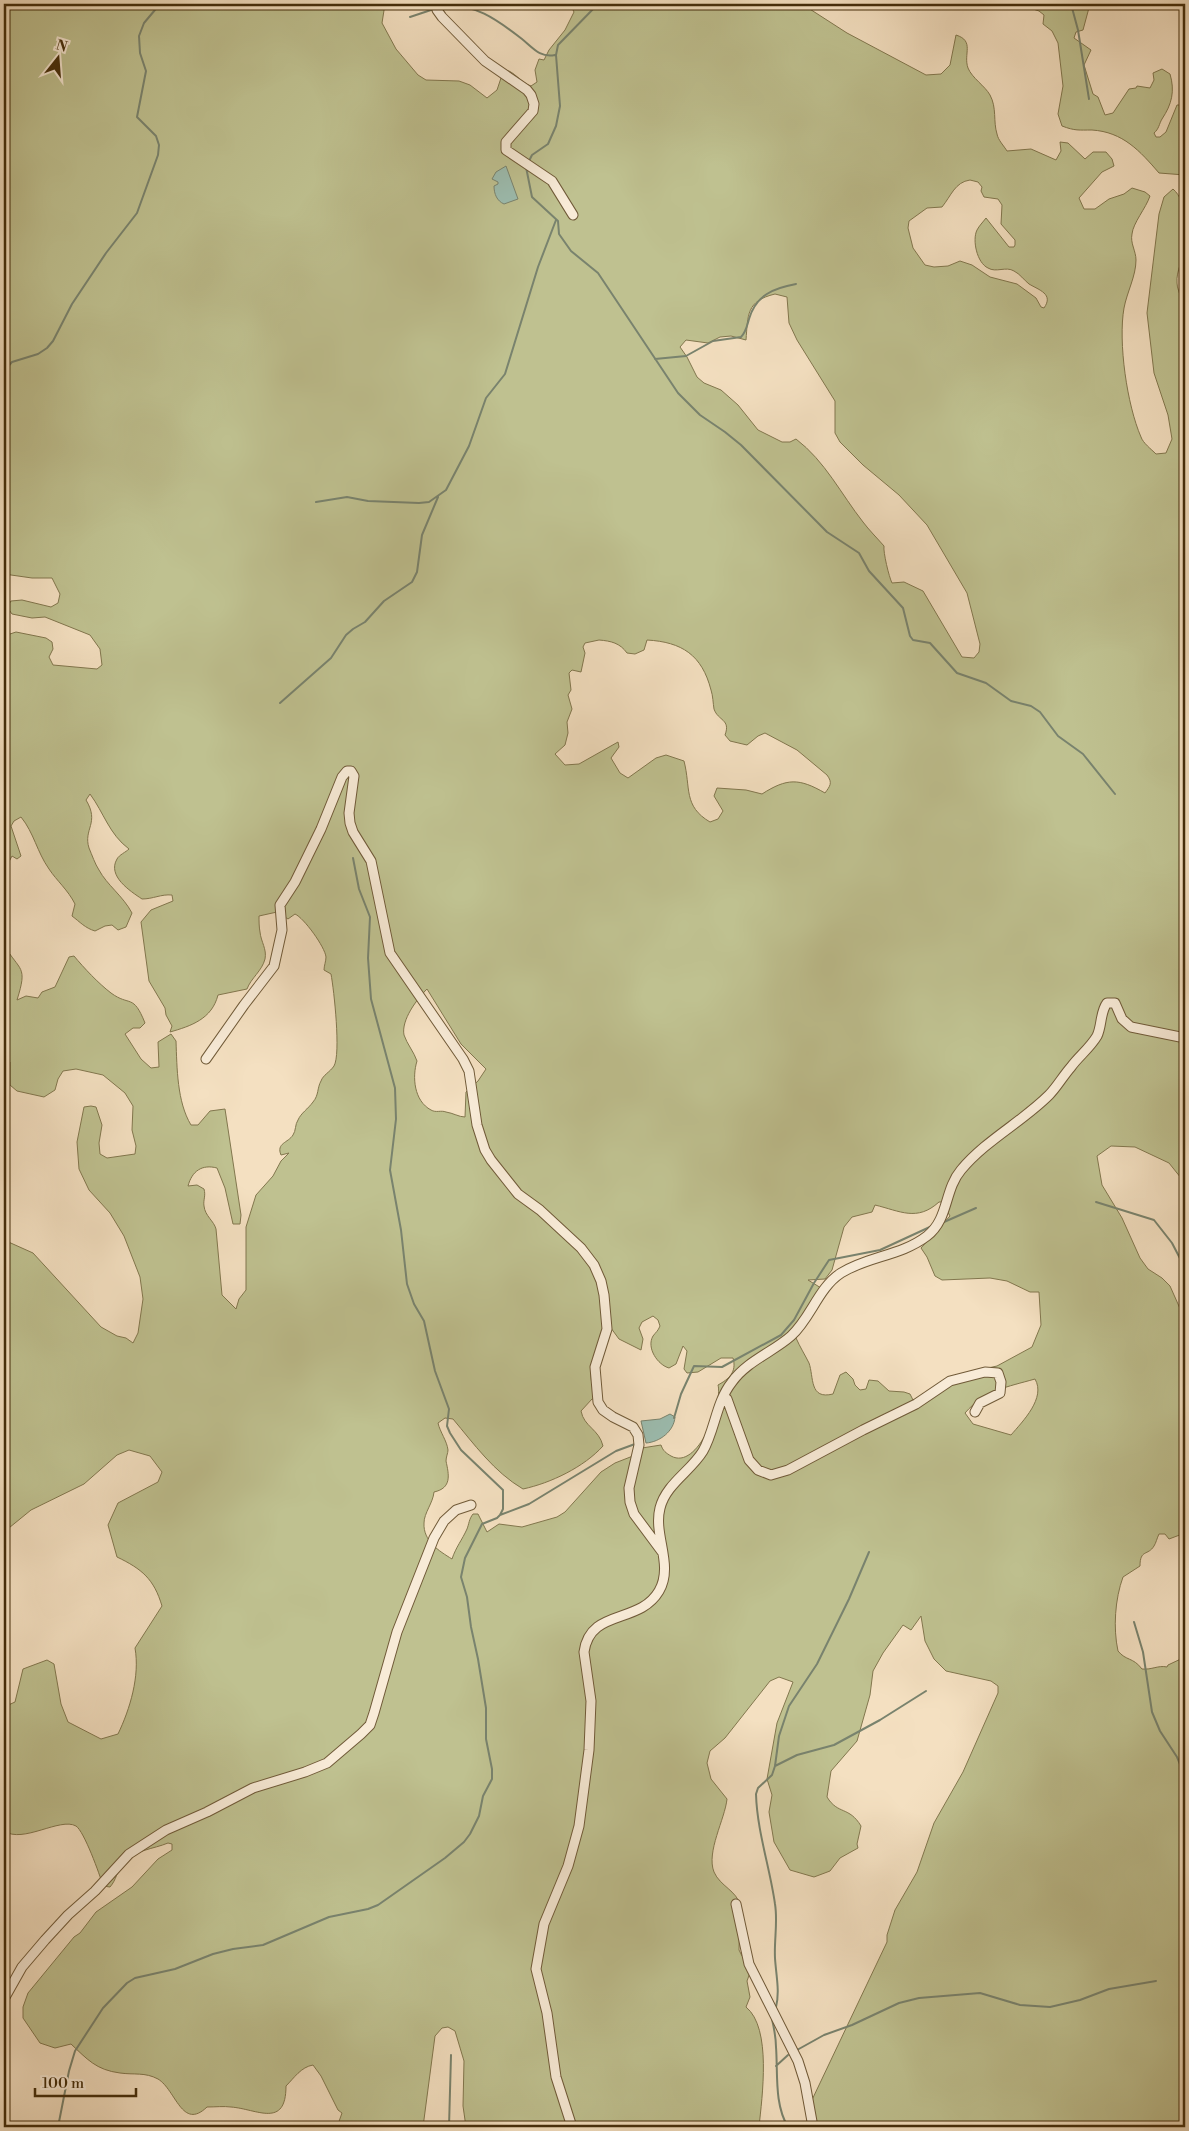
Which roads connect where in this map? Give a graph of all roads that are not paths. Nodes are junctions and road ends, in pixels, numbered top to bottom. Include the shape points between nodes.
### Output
1 (437, 4) edge
2 (573, 215) dead end
3 (1185, 1038) edge
4 (206, 1059) dead end
5 (723, 1397) junction
6 (975, 1412) dead end
7 (471, 1505) dead end
8 (663, 1553) junction
9 (736, 1904) dead end
10 (4, 1999) edge
11 (572, 2127) edge
12 (813, 2127) edge

1 - 2 street via 442,17 485,61 513,78 531,95 532,111 506,142 506,150 552,182
3 - 5 street via 1131,1027 1122,1020 1115,1002 1106,1002 1096,1038 1050,1095 970,1160 959,1173 938,1225 927,1236 903,1250 841,1273 828,1285 792,1335 746,1367 732,1381
4 - 8 street via 274,966 282,930 280,905 321,829 342,777 346,771 351,771 354,776 350,823 371,860 390,952 469,1071 477,1125 485,1150 518,1194 581,1248 601,1280 607,1329 595,1367 597,1395 603,1410 633,1427 638,1435 639,1445 629,1488 630,1502 634,1514
5 - 6 street via 727,1399 749,1460 758,1470 771,1475 788,1470 916,1404 950,1381 985,1372 998,1374 1000,1393 980,1403
5 - 8 street via 702,1453 662,1502 659,1520
7 - 10 street via 456,1510 444,1521 434,1538 397,1632 370,1725 327,1763 253,1788 166,1830 128,1854 45,1940 22,1967
8 - 11 street via 664,1575 657,1594 640,1610 595,1628 584,1652 591,1701 589,1750 579,1826 568,1866 544,1924 536,1968 547,2013 556,2077
9 - 12 street via 749,1964 798,2061

